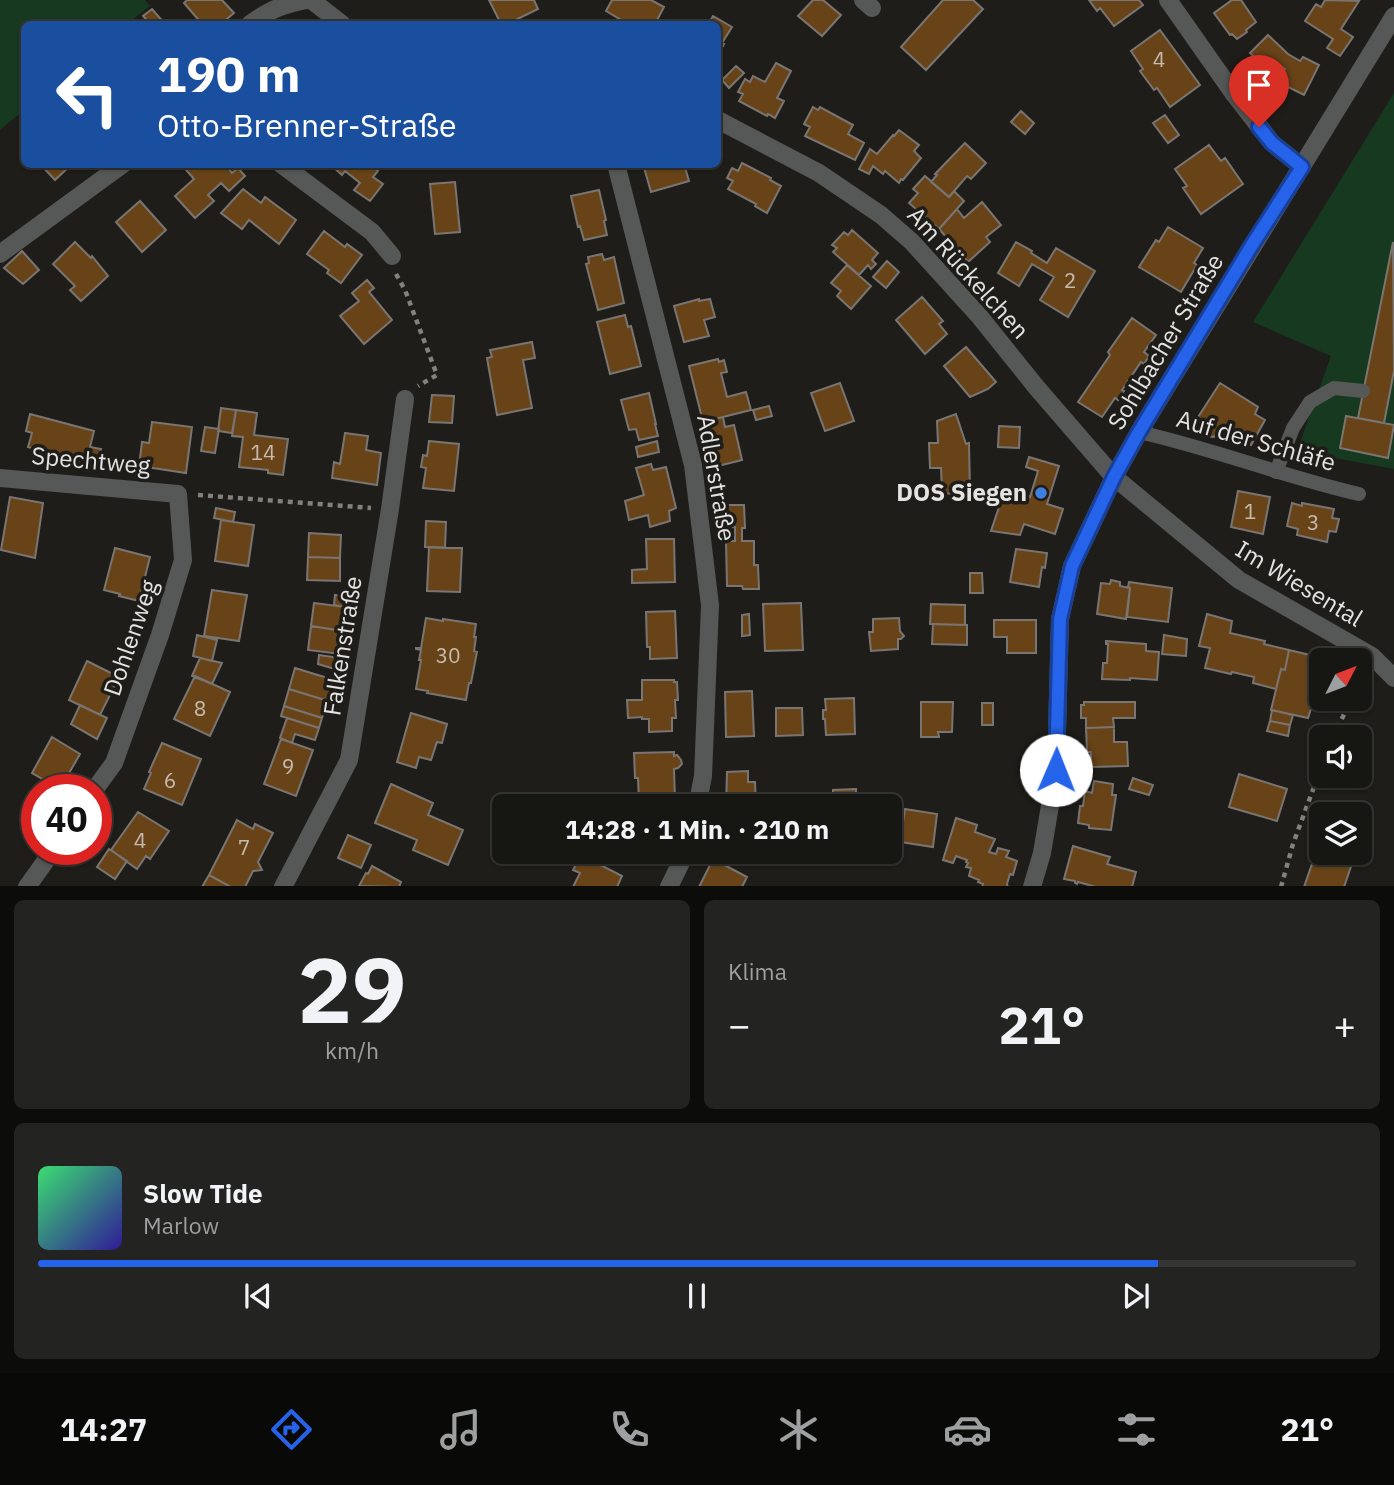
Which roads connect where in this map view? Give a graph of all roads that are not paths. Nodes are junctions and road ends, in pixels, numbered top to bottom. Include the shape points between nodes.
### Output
1 (309, 0) edge
2 (1168, 0) edge
3 (1394, 16) edge
4 (254, 21) edge
5 (338, 21) edge
6 (721, 122) edge
7 (1302, 167) junction
8 (118, 168) edge
9 (286, 168) edge
10 (617, 168) edge
11 (0, 254) edge
12 (392, 256) dead end
13 (1363, 391) dead end
14 (410, 393) road end
15 (1139, 432) junction
16 (1276, 472) junction
17 (1114, 477) junction
18 (0, 478) edge
19 (178, 494) joint
20 (1359, 494) dead end
21 (1394, 678) edge
22 (106, 774) edge
23 (700, 794) edge
24 (681, 864) edge
25 (43, 865) edge
26 (28, 886) edge
27 (284, 886) edge
28 (670, 886) edge
29 (1032, 886) edge

1 - 4 street via 284,4
1 - 5 street
2 - 7 street via 1272,143
3 - 7 street, Sohlbacher Straße
6 - 17 street, Am Rückelchen via 820,173 912,242
7 - 15 street, Sohlbacher Straße
8 - 11 street
9 - 12 street via 372,232
10 - 23 street, Adlerstraße via 693,465 710,605
13 - 16 lane via 1334,388 1310,402 1293,428
14 - 27 street, Falkenstraße via 349,760
15 - 16 lane, Auf der Schläfe
15 - 17 street, Sohlbacher Straße
16 - 20 lane, Auf der Schläfe
17 - 21 street, Im Wiesental via 1238,580 1372,656
17 - 29 street, Sohlbacher Straße via 1072,566 1060,619 1056,770
18 - 19 street, Spechtweg
19 - 22 street, Dohlenweg via 183,560 114,763
24 - 28 street
25 - 26 street

